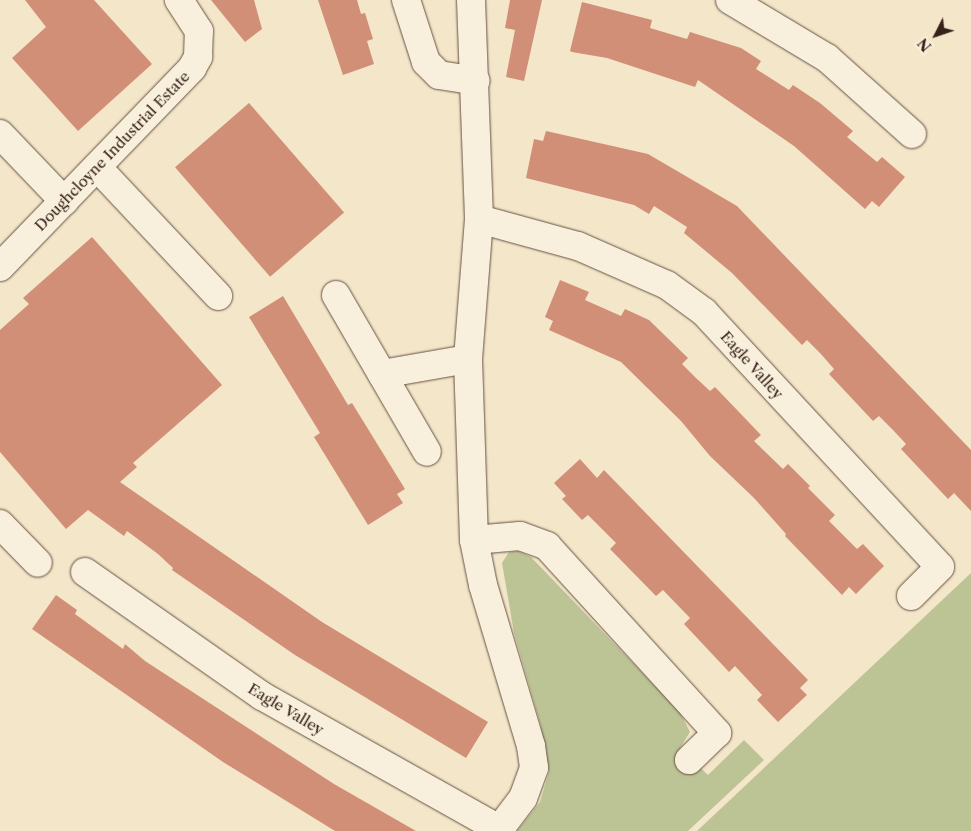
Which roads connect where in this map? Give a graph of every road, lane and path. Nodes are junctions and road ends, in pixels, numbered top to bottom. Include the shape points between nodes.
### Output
1 (179, 0) edge
2 (406, 0) edge
3 (471, 0) edge
4 (730, 0) edge
5 (476, 81) junction
6 (0, 134) edge
7 (912, 134) dead end
8 (98, 167) junction
9 (64, 201) junction
10 (479, 219) junction
11 (0, 267) edge
12 (336, 295) dead end
13 (218, 296) dead end
14 (468, 359) junction
15 (382, 374) junction
16 (427, 452) dead end
17 (0, 524) edge
18 (474, 540) junction
19 (38, 563) dead end
20 (85, 572) dead end
21 (911, 596) dead end
22 (689, 760) dead end
23 (498, 830) edge

1 - 8 street, Doughcloyne Industrial Estate via 199,31 198,57 183,81
2 - 5 street via 426,62 439,75
3 - 5 street, Eagle Valley
4 - 7 street via 827,58
5 - 10 street, Eagle Valley
6 - 9 street
8 - 9 street, Doughcloyne Industrial Estate
8 - 13 street
9 - 11 street, Doughcloyne Industrial Estate
10 - 14 street, Eagle Valley
10 - 21 street, Eagle Valley via 578,246 667,285 704,312 940,566
12 - 15 street
14 - 15 street
14 - 18 street, Eagle Valley
15 - 16 street
17 - 19 street
18 - 22 street via 520,536 546,546 717,733
18 - 23 street, Eagle Valley via 483,584 531,746 534,768 523,798
20 - 23 street, Eagle Valley via 262,696

